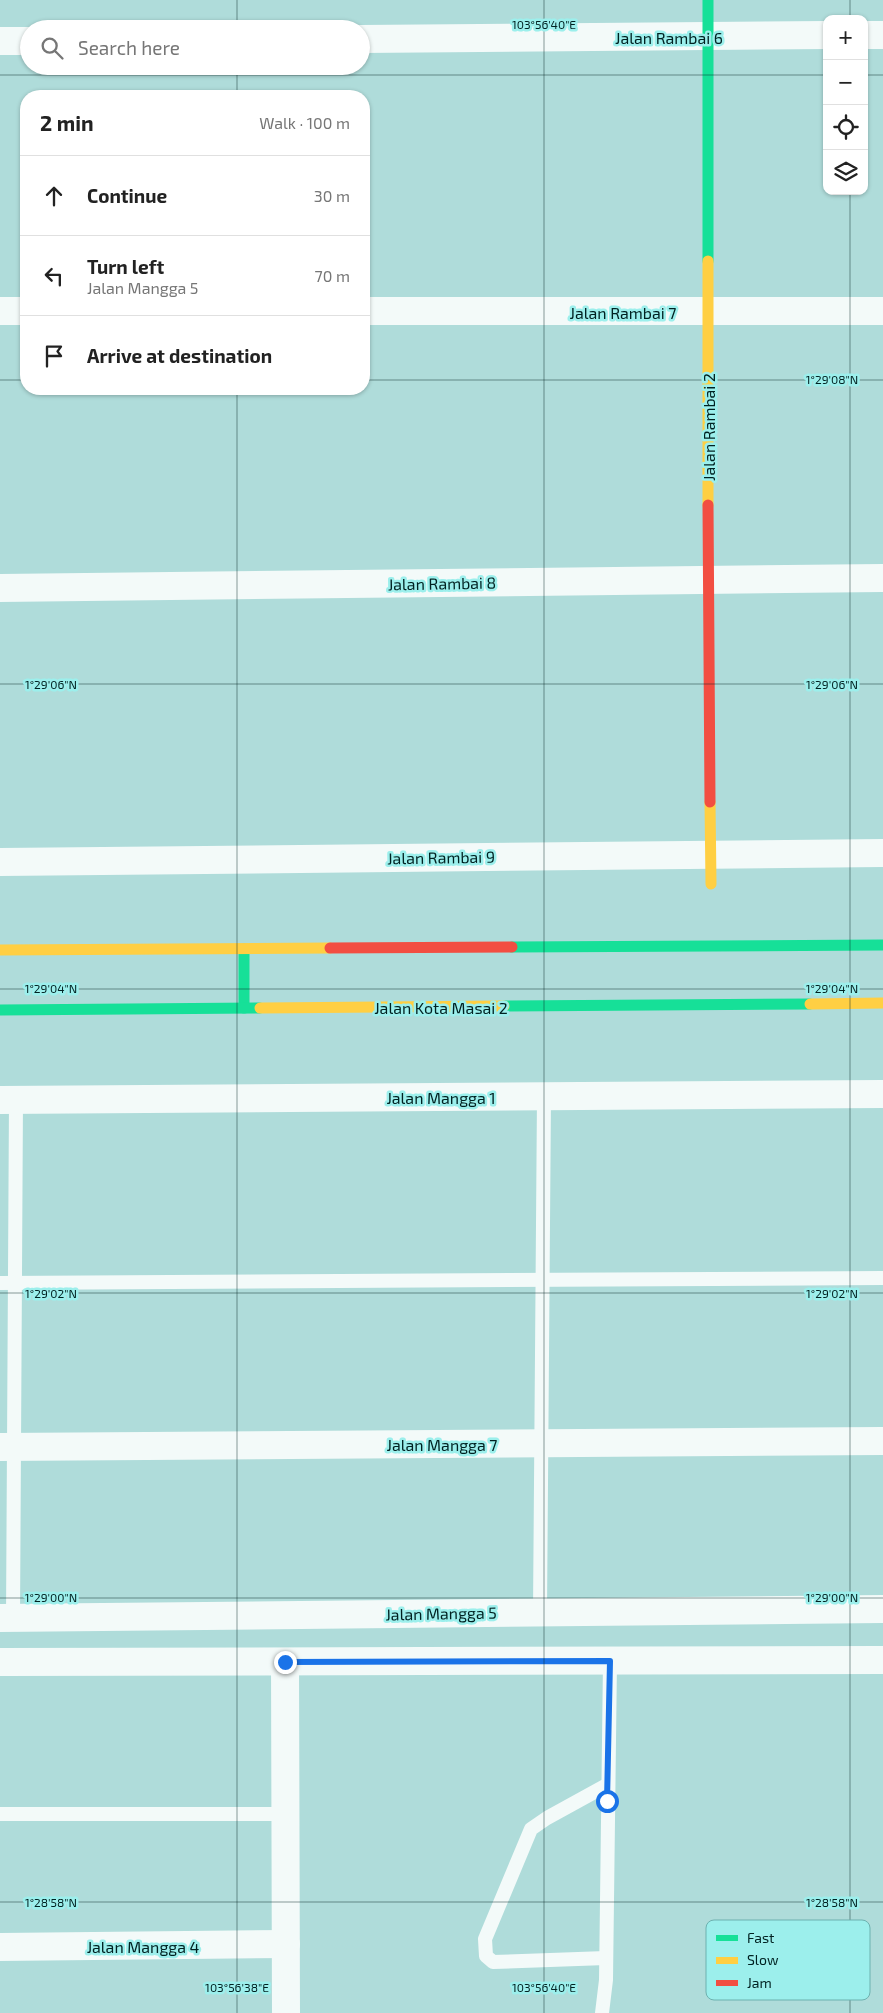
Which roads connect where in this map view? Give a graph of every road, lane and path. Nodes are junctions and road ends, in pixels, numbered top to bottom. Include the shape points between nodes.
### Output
1 (708, 0) edge
2 (823, 35) edge
3 (868, 35) edge
4 (883, 35) edge
5 (708, 36) junction
6 (370, 39) edge
7 (0, 41) edge
8 (20, 41) edge
9 (0, 311) edge
10 (20, 311) edge
11 (370, 311) edge
12 (883, 311) edge
13 (708, 312) junction
14 (883, 578) edge
15 (708, 580) junction
16 (0, 588) edge
17 (883, 853) edge
18 (711, 854) junction
19 (0, 862) edge
20 (711, 884) dead end
21 (883, 945) edge
22 (244, 948) junction
23 (0, 950) edge
24 (883, 1003) edge
25 (244, 1008) junction
26 (0, 1010) edge
27 (883, 1094) edge
28 (544, 1096) junction
29 (8, 1100) edge
30 (883, 1278) edge
31 (542, 1280) junction
32 (0, 1283) edge
33 (15, 1283) junction
34 (883, 1441) edge
35 (541, 1443) junction
36 (7, 1447) edge
37 (883, 1609) edge
38 (540, 1612) junction
39 (6, 1618) edge
40 (883, 1660) edge
41 (610, 1661) junction
42 (0, 1662) edge
43 (285, 1662) junction
44 (607, 1785) junction
45 (0, 1814) edge
46 (285, 1814) junction
47 (286, 1944) junction
48 (0, 1947) edge
49 (606, 1958) junction
50 (286, 2013) edge
51 (602, 2013) edge

1 - 5 main road, Jalan Rambai 2
2 - 5 street, Jalan Rambai 6
3 - 4 street
5 - 6 street, Jalan Rambai 6
5 - 13 main road, Jalan Rambai 2
7 - 8 street
9 - 10 street
11 - 13 street, Jalan Rambai 7
12 - 13 street, Jalan Rambai 7
13 - 15 main road, Jalan Rambai 2
14 - 15 street, Jalan Rambai 8
15 - 16 street, Jalan Rambai 8
15 - 18 main road, Jalan Rambai 2
17 - 18 street, Jalan Rambai 9
18 - 19 street, Jalan Rambai 9
18 - 20 main road, Jalan Rambai 2
21 - 22 main road
22 - 23 main road
22 - 25 main road
24 - 25 main road, Jalan Kota Masai 2
25 - 26 main road, Jalan Kota Masai 2
27 - 28 street, Jalan Mangga 1
28 - 29 street, Jalan Mangga 1
28 - 31 lane
29 - 33 lane
30 - 31 lane
31 - 33 lane
31 - 35 lane
32 - 33 lane
33 - 36 lane
34 - 35 street, Jalan Mangga 7
35 - 36 street, Jalan Mangga 7
35 - 38 lane
36 - 39 lane
37 - 38 street, Jalan Mangga 5
38 - 39 street, Jalan Mangga 5
40 - 41 street
41 - 43 street
41 - 44 lane
42 - 43 street
43 - 46 street
44 - 49 lane
44 - 49 lane via 532,1829 484,1939 486,1956 493,1962
45 - 46 lane
46 - 47 street
47 - 48 street, Jalan Mangga 4
47 - 50 street
49 - 51 lane

